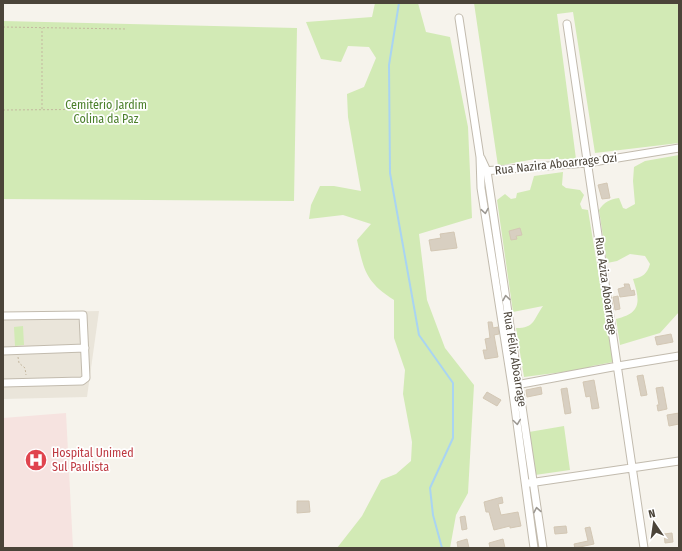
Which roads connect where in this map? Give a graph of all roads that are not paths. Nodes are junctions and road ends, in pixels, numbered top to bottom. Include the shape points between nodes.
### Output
1 (459, 18) dead end
2 (567, 24) dead end
3 (679, 148) edge
4 (587, 163) junction
5 (483, 171) junction
6 (3, 316) edge
7 (85, 348) junction
8 (3, 351) edge
9 (679, 356) edge
10 (618, 366) junction
11 (3, 383) edge
12 (516, 385) junction
13 (679, 461) edge
14 (632, 468) junction
15 (529, 483) junction
16 (534, 548) edge
17 (543, 548) edge
18 (644, 548) edge

1 - 5 street, Rua Félix Aboarrage
2 - 4 street, Rua Aziza Aboarrage
3 - 4 street, Rua Nazira Aboarrage Ozi
4 - 5 street, Rua Nazira Aboarrage Ozi
4 - 10 street, Rua Aziza Aboarrage
5 - 12 street, Rua Félix Aboarrage
6 - 7 street via 83,315
7 - 8 street
7 - 11 street via 86,378 82,381
9 - 10 street
10 - 12 street
10 - 14 street, Rua Aziza Aboarrage
12 - 15 street, Rua Félix Aboarrage
13 - 14 street
14 - 15 street
14 - 18 street, Rua Aziza Aboarrage
15 - 16 street, Rua Félix Aboarrage
17 -> 15 street, Rua Félix Aboarrage

